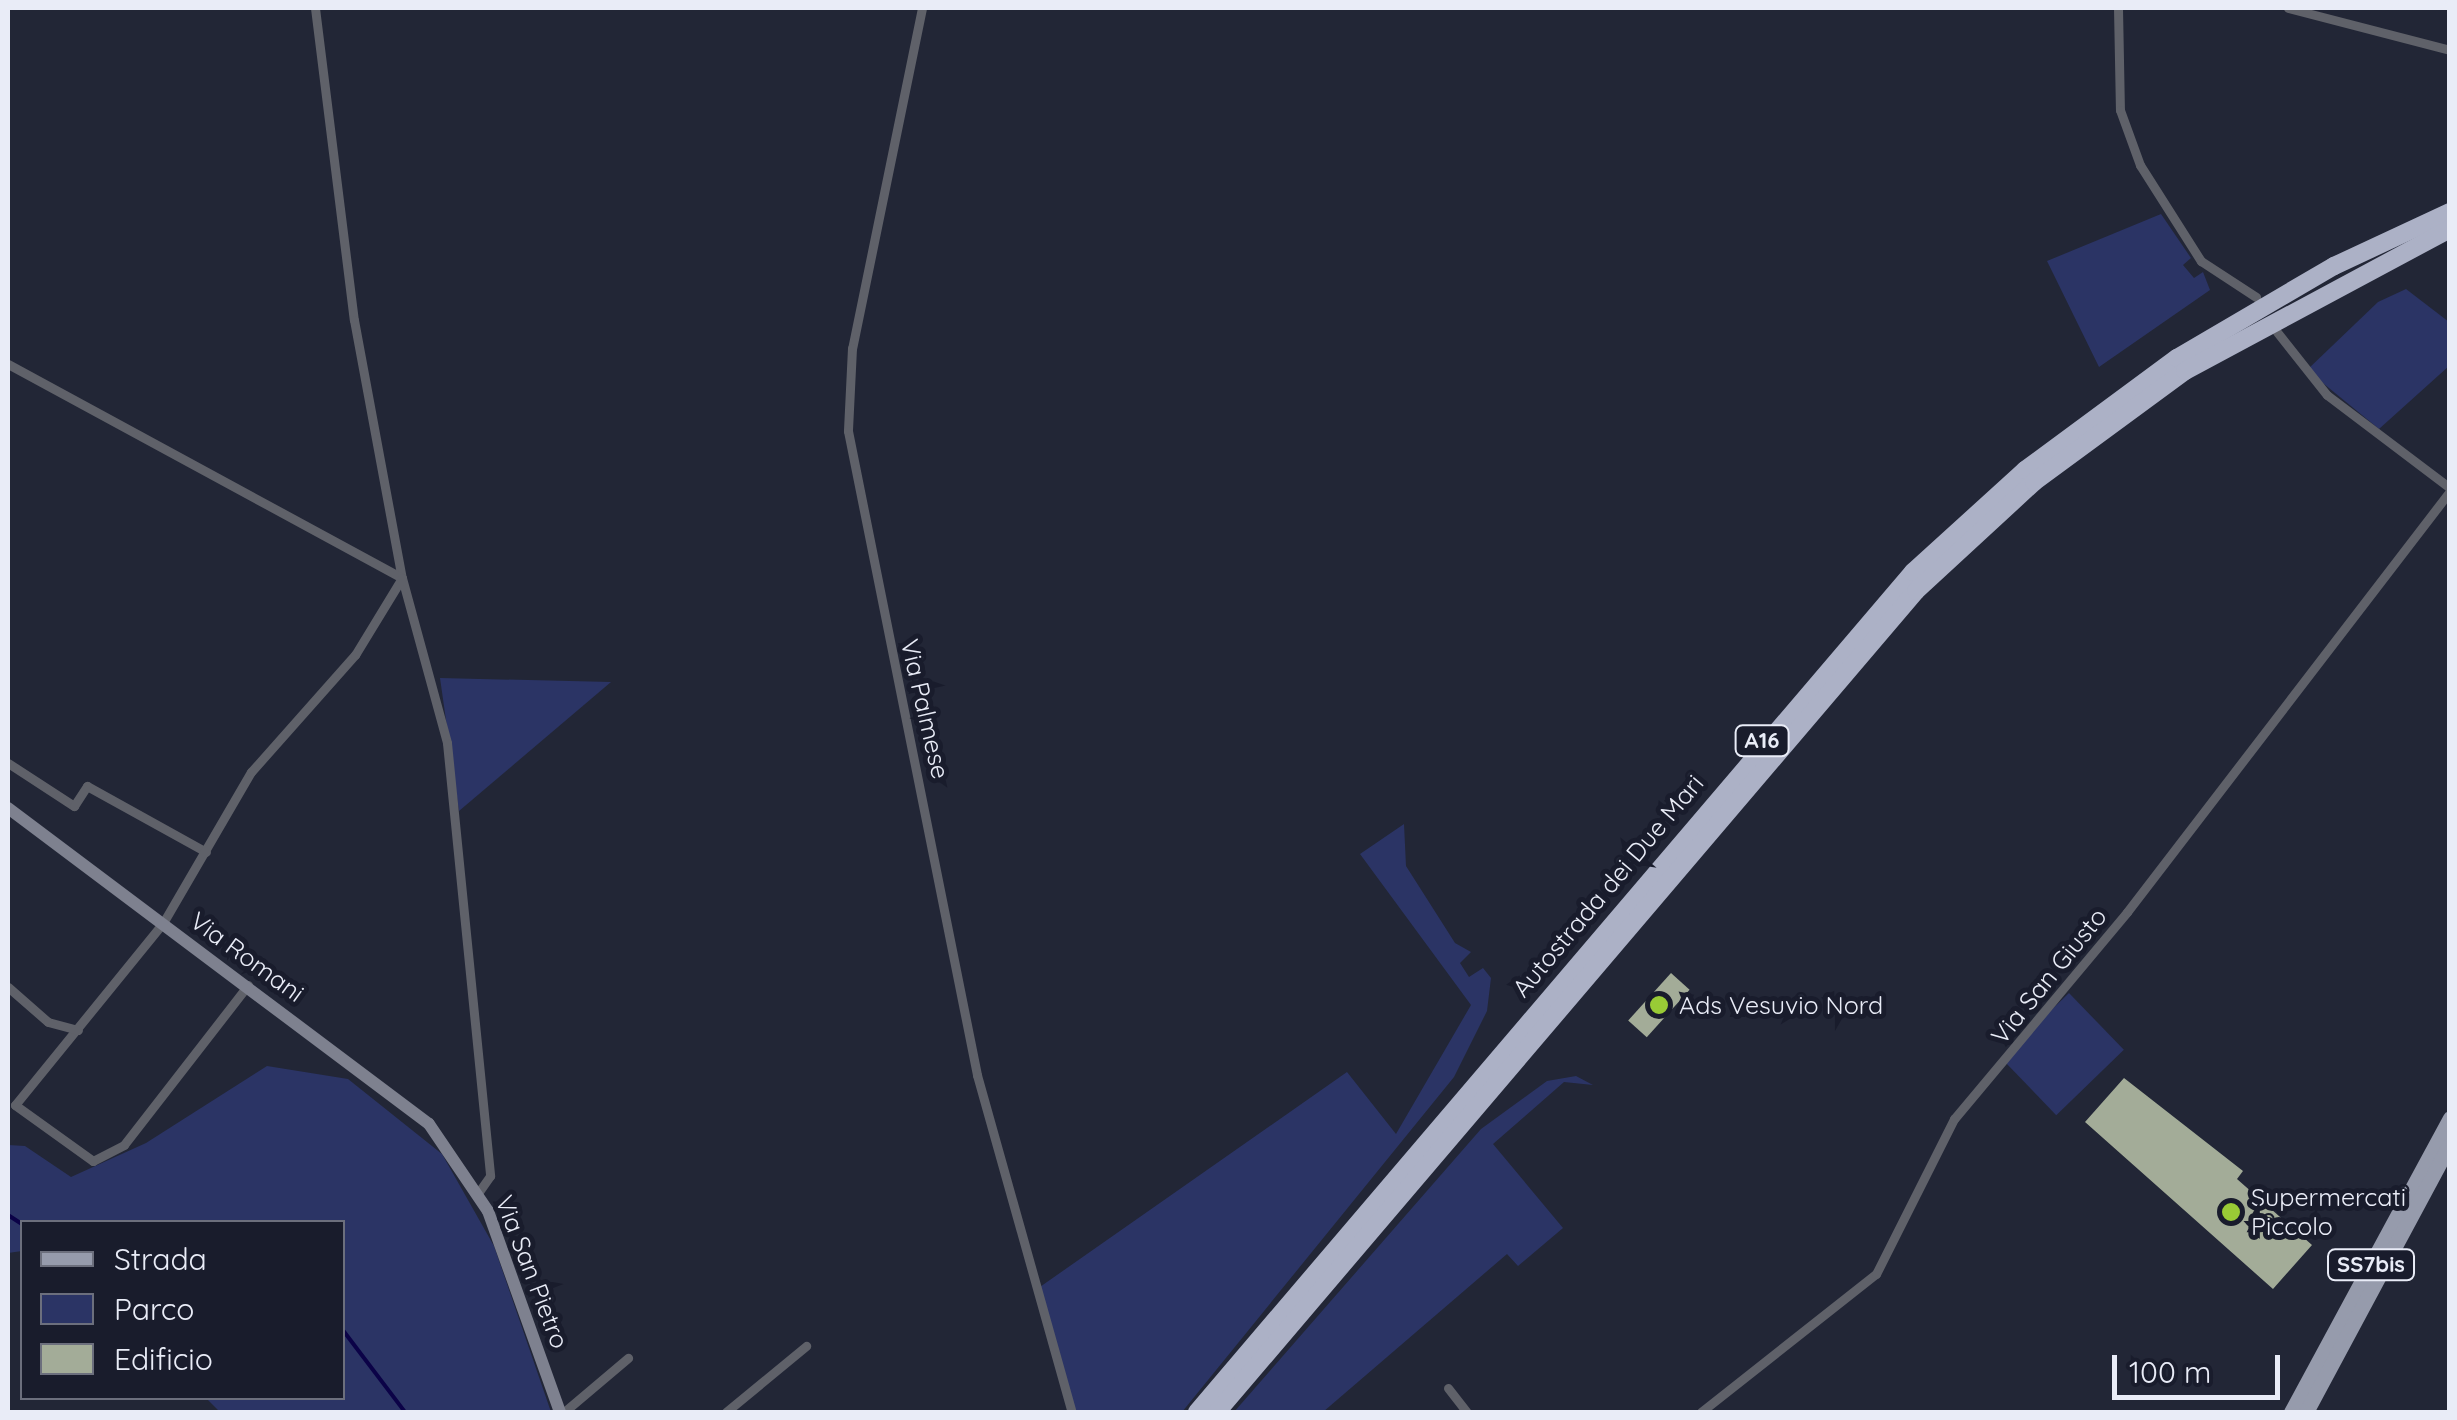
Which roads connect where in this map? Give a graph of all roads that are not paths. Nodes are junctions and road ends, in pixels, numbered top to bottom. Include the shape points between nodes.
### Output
1 (315, 8) edge
2 (922, 8) edge
3 (2118, 8) edge
4 (2288, 8) edge
5 (2450, 50) edge
6 (2450, 212) edge
7 (2450, 229) edge
8 (2256, 296) dead end
9 (2276, 332) dead end
10 (8, 364) edge
11 (2450, 490) edge
12 (402, 578) junction
13 (8, 763) edge
14 (8, 808) edge
15 (206, 852) junction
16 (162, 923) junction
17 (248, 985) junction
18 (8, 987) edge
19 (78, 1030) junction
20 (2450, 1118) edge
21 (2450, 1144) edge
22 (452, 1153) joint
23 (478, 1193) junction
24 (806, 1346) dead end
25 (628, 1358) dead end
26 (1448, 1388) dead end
27 (562, 1412) edge
28 (726, 1412) edge
29 (1072, 1412) edge
30 (1197, 1412) edge
31 (1218, 1412) edge
32 (1467, 1412) edge
33 (1701, 1412) edge
34 (2291, 1412) edge
35 (2306, 1412) edge

1 - 12 street via 343,254
2 - 29 street, Via Palmese via 852,348 848,432 977,1075
3 - 8 street via 2120,110 2140,165 2202,261
4 - 5 street
6 - 30 highway, Autostrada dei Due Mari / A16 via 2177,358 2050,450 1913,572
7 - 31 highway, Autostrada dei Due Mari / A16 via 2185,371 2071,452 1927,580
9 - 11 street via 2327,395
10 - 12 street
11 - 33 street, Via San Giusto via 2128,912 1954,1119 1876,1274
12 - 15 street via 355,655 251,772
12 - 23 street via 446,743 490,1176
13 - 15 street via 74,806 87,786
14 - 16 street, Via Romani
15 - 16 street
16 - 17 street, Via Romani
16 - 19 street
17 - 19 street via 124,1145 94,1162 14,1105
17 - 22 street, Via Romani via 392,1092
18 - 19 street via 48,1022
20 - 34 main road, SS7bis
21 - 35 main road, SS7bis
22 - 23 street, Via San Pietro
23 - 27 street, Via San Pietro
24 - 28 street
25 - 27 street
26 - 32 street

